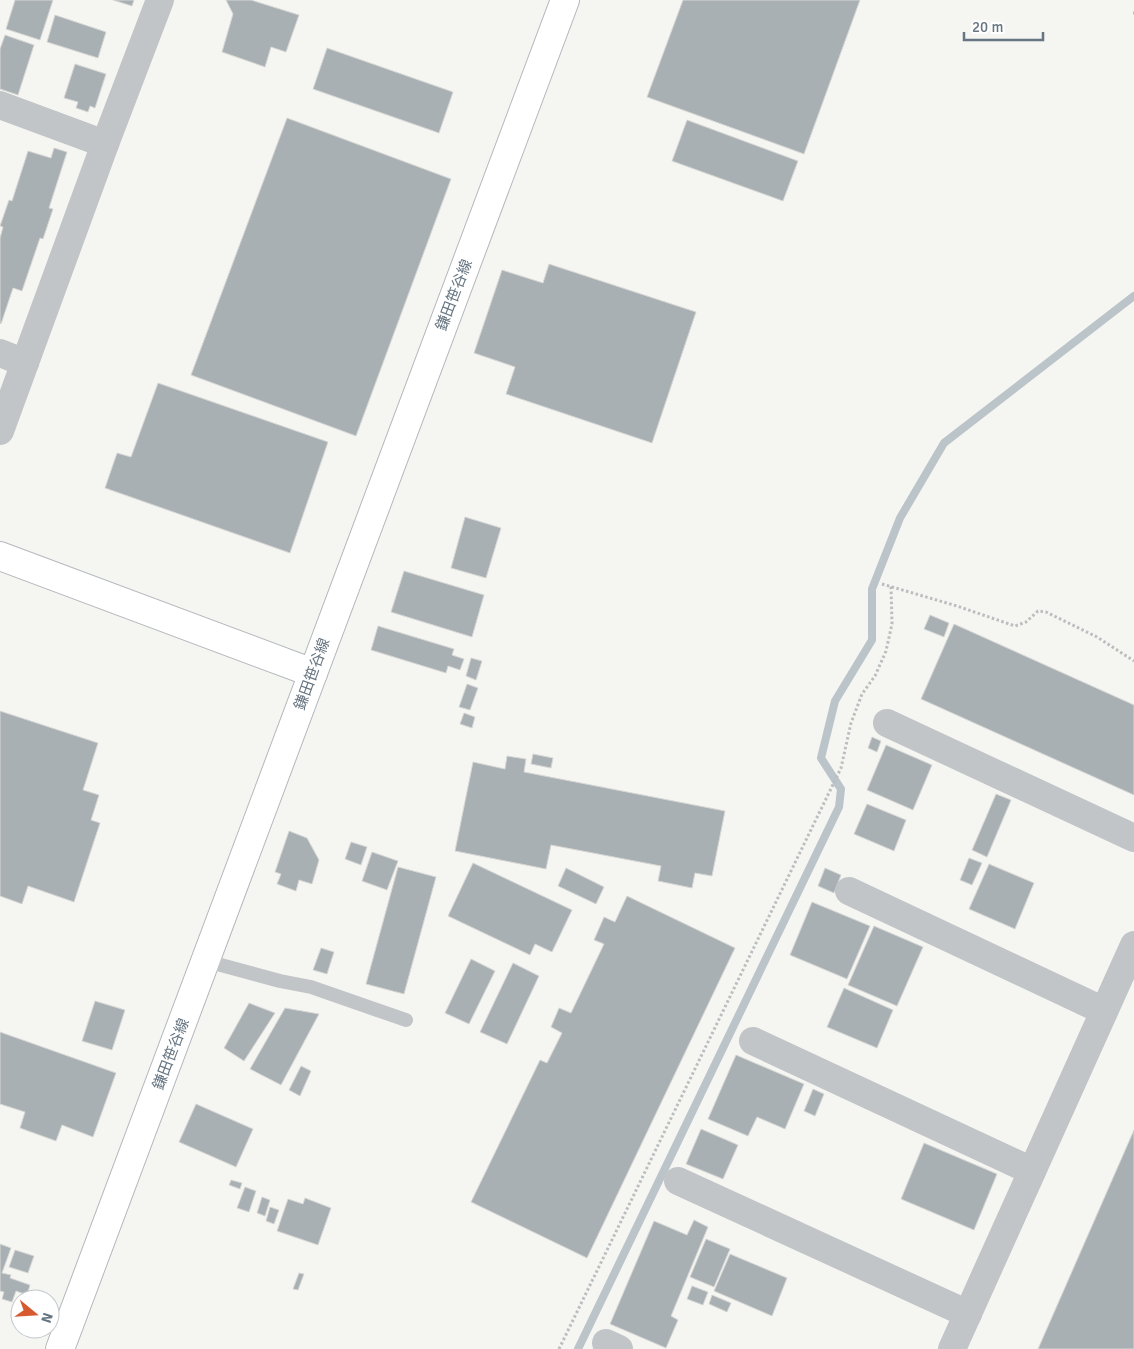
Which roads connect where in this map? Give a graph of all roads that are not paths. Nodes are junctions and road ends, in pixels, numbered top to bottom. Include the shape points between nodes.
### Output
1 (160, 0) edge
2 (565, 0) edge
3 (0, 105) edge
4 (105, 144) junction
5 (0, 353) edge
6 (25, 363) junction
7 (0, 431) edge
8 (0, 556) edge
9 (313, 673) junction
10 (887, 723) dead end
11 (1134, 838) edge
12 (848, 891) dead end
13 (1134, 945) edge
14 (206, 961) junction
15 (1117, 1002) edge
16 (406, 1020) dead end
17 (753, 1041) dead end
18 (1032, 1171) junction
19 (678, 1181) dead end
20 (968, 1314) junction
21 (60, 1349) edge
22 (952, 1349) edge

1 - 4 street
2 - 9 street, 鎌田笹谷線
3 - 4 street
4 - 6 street
5 - 6 street
6 - 7 street
8 - 9 street
9 - 14 street, 鎌田笹谷線
10 - 11 street
12 - 15 street
13 - 15 street
14 - 16 lane via 311,987
14 - 21 street, 鎌田笹谷線
15 - 18 street
17 - 18 street
18 - 20 street
19 - 20 street
20 - 22 street

